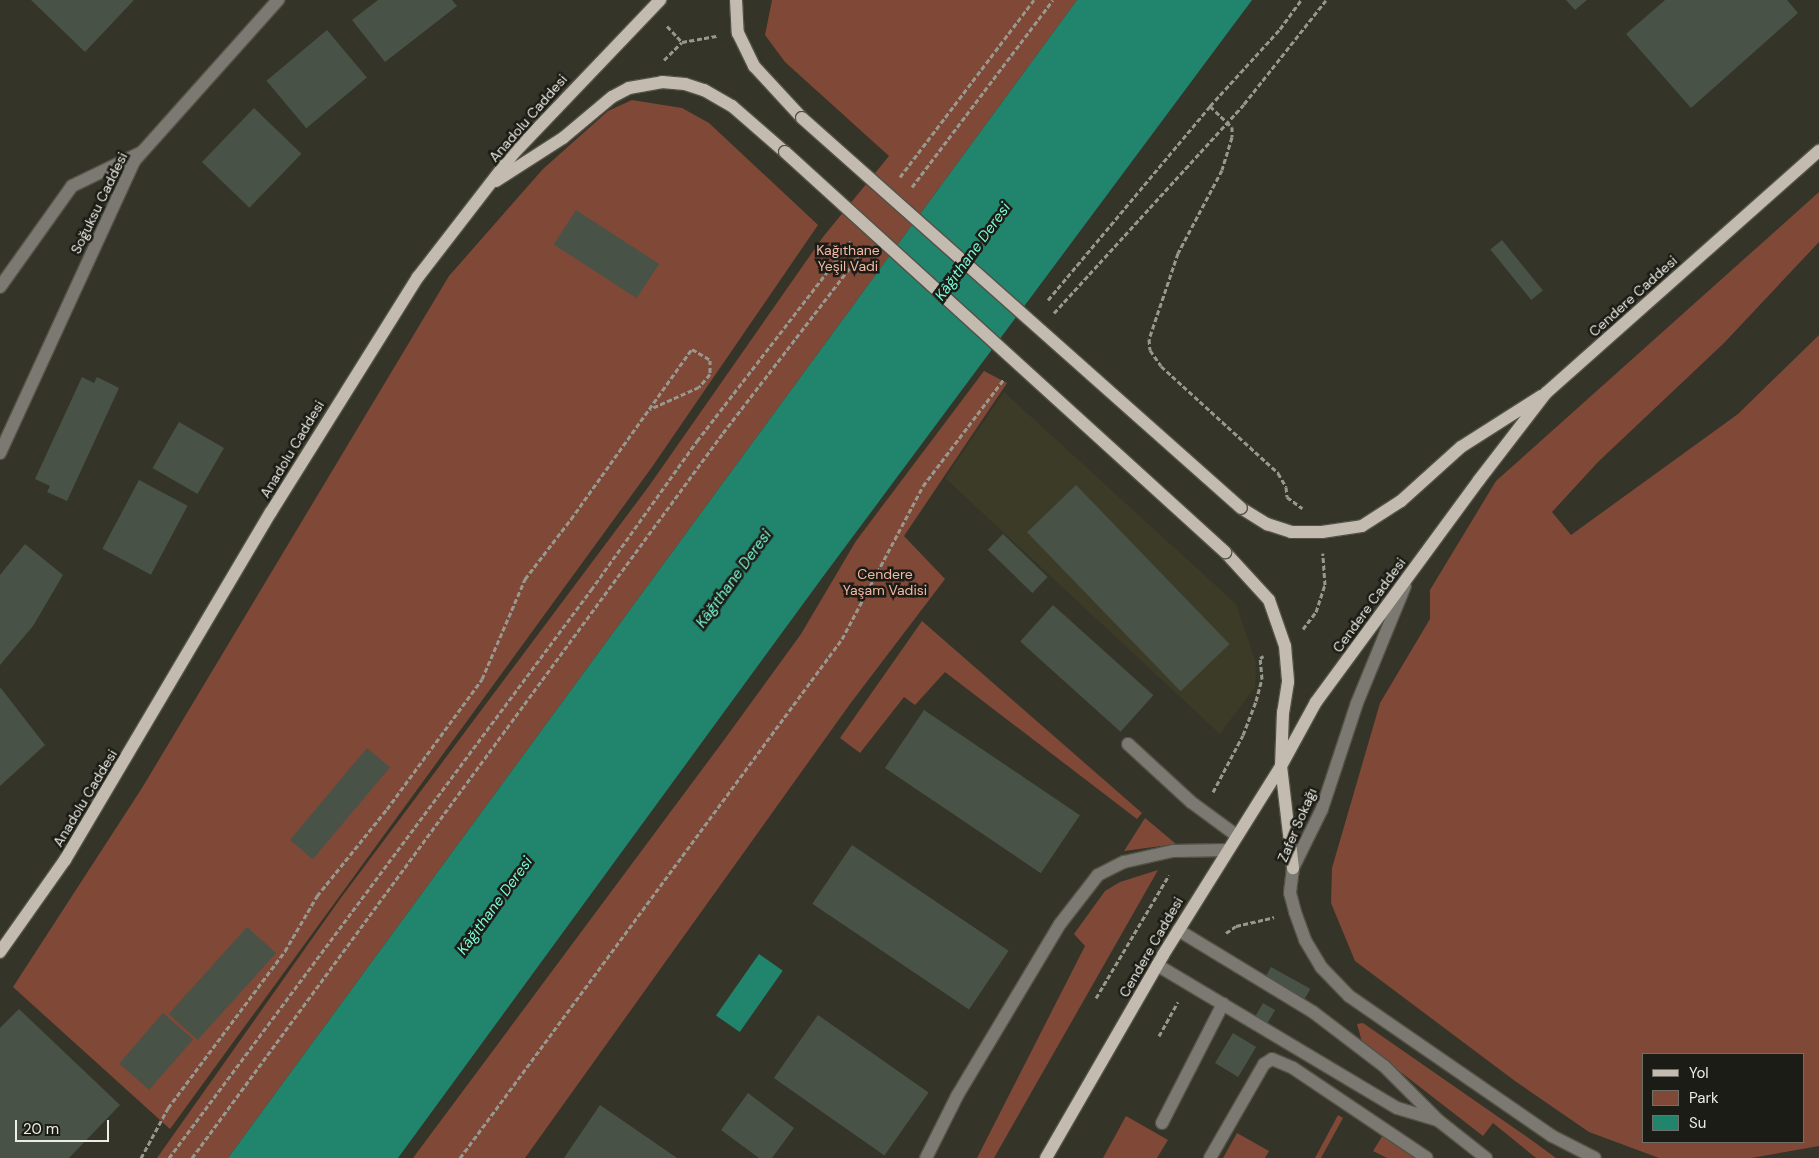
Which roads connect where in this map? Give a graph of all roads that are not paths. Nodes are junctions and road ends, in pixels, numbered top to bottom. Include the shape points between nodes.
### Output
1 (278, 0) edge
2 (660, 0) edge
3 (736, 0) edge
4 (143, 151) junction
5 (1819, 151) edge
6 (494, 182) junction
7 (0, 287) edge
8 (1546, 393) junction
9 (0, 453) edge
10 (1408, 577) junction
11 (1128, 744) dead end
12 (1281, 766) junction
13 (1236, 835) junction
14 (1227, 850) junction
15 (1293, 868) junction
16 (1178, 930) junction
17 (0, 952) edge
18 (1157, 965) junction
19 (1222, 1004) junction
20 (1440, 1121) junction
21 (1162, 1123) dead end
22 (926, 1158) edge
23 (1046, 1158) edge
24 (1210, 1158) edge
25 (1427, 1158) edge
26 (1486, 1158) edge
27 (1595, 1158) edge

1 - 4 street, Soğuksu Caddesi
2 - 6 main road, Anadolu Caddesi via 512,154
3 - 8 main road, bridge via 738,33 754,66 802,118 1241,508 1267,524 1291,532 1322,532 1362,526 1384,514 1460,447
4 - 7 street via 72,186
4 - 9 street, Soğuksu Caddesi via 135,160 57,324
5 - 8 main road, Cendere Caddesi
6 - 12 main road, bridge via 563,138 612,97 629,88 662,82 685,84 704,90 732,106 1253,579 1268,600 1285,646 1288,682
6 - 17 main road, Anadolu Caddesi via 418,277 381,333 65,860
8 - 10 main road, Cendere Caddesi
10 - 12 main road, Cendere Caddesi via 1316,702
10 - 15 street, Zafer Sokağı via 1373,661 1322,809
11 - 13 street via 1191,802
12 - 13 main road, Cendere Caddesi
12 - 15 main road
13 - 14 main road, Cendere Caddesi
14 - 16 main road, Cendere Caddesi
14 - 22 street via 1173,851 1124,862 1098,875 1060,924 957,1096
15 - 27 street, Zafer Sokağı via 1290,893 1305,940 1321,966 1349,996 1552,1136
16 - 18 main road, Cendere Caddesi
16 - 20 street via 1313,1012 1384,1066
18 - 19 street
18 - 23 main road, Cendere Caddesi
19 - 20 street via 1397,1108
19 - 21 street
20 - 26 street
24 - 25 street via 1264,1064 1272,1059 1293,1068

